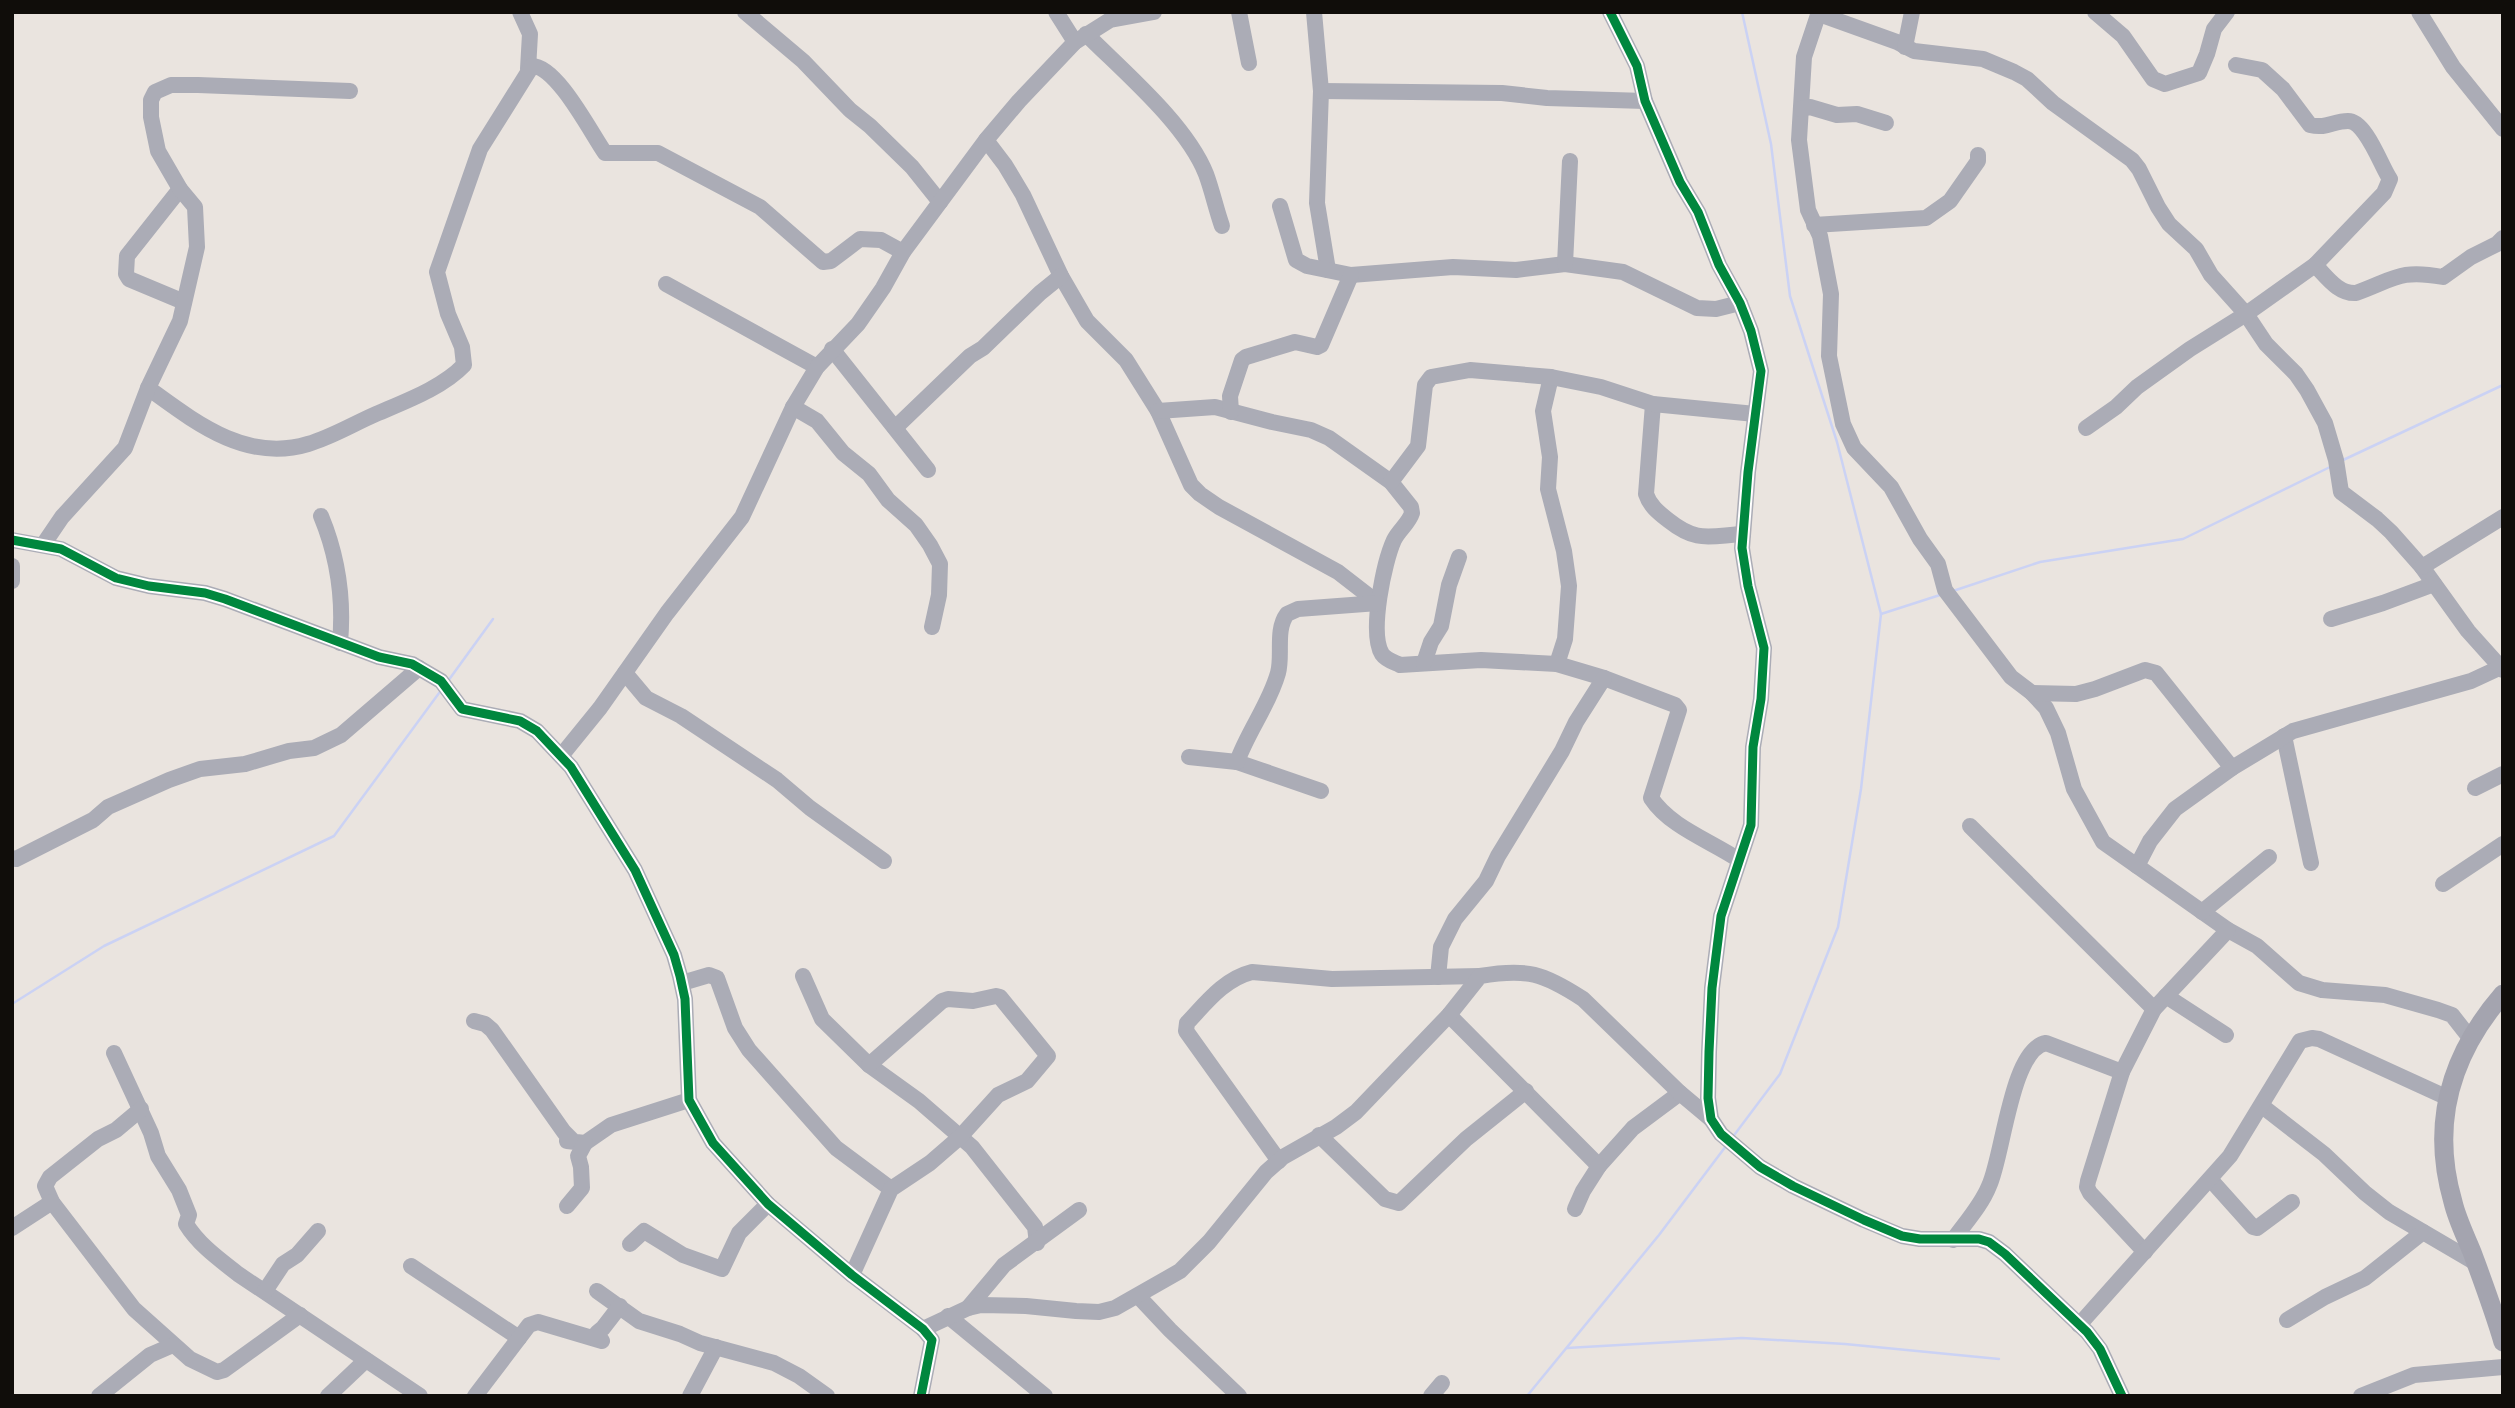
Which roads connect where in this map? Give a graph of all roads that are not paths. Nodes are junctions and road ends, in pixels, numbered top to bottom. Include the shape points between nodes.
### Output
1 (520, 12) edge
2 (745, 12) edge
3 (1056, 12) edge
4 (1154, 12) edge
5 (1239, 12) edge
6 (1314, 12) edge
7 (1611, 12) edge
8 (1912, 12) edge
9 (2095, 12) edge
10 (2227, 12) edge
11 (2419, 12) edge
12 (1819, 13) edge
13 (1081, 38) junction
14 (1905, 47) junction
15 (1249, 63) dead end
16 (2236, 65) dead end
17 (528, 69) junction
18 (1321, 90) junction
19 (351, 91) dead end
20 (1645, 101) junction
21 (1801, 109) junction
22 (1886, 123) dead end
23 (2503, 129) edge
24 (986, 140) junction
25 (1978, 155) dead end
26 (1570, 161) dead end
27 (180, 188) junction
28 (940, 202) junction
29 (1280, 206) dead end
30 (1814, 225) junction
31 (1222, 226) dead end
32 (2503, 238) edge
33 (903, 251) junction
34 (1565, 264) junction
35 (2315, 265) junction
36 (1328, 270) junction
37 (1351, 275) junction
38 (1061, 276) junction
39 (666, 284) dead end
40 (184, 302) junction
41 (1740, 303) junction
42 (2246, 314) junction
43 (832, 349) junction
44 (817, 367) junction
45 (1551, 377) junction
46 (148, 388) junction
47 (1653, 404) junction
48 (793, 407) junction
49 (1158, 411) junction
50 (1231, 412) junction
51 (1755, 414) junction
52 (895, 428) junction
53 (2086, 428) dead end
54 (928, 470) dead end
55 (1391, 482) junction
56 (321, 516) dead end
57 (2500, 525) edge
58 (1743, 534) junction
59 (12, 540) edge
60 (43, 545) junction
61 (1459, 557) dead end
62 (12, 566) edge
63 (2422, 567) junction
64 (12, 581) edge
65 (2434, 584) junction
66 (1378, 603) junction
67 (2331, 619) dead end
68 (932, 627) dead end
69 (340, 643) junction
70 (1424, 663) junction
71 (1557, 664) junction
72 (419, 668) junction
73 (2501, 669) edge
74 (625, 673) junction
75 (1605, 678) junction
76 (2032, 693) junction
77 (2284, 736) junction
78 (561, 756) junction
79 (1189, 757) dead end
80 (1237, 762) junction
81 (2232, 768) junction
82 (2503, 774) edge
83 (2475, 788) dead end
84 (1321, 792) dead end
85 (1970, 826) dead end
86 (2503, 845) edge
87 (2269, 857) dead end
88 (12, 858) edge
89 (1739, 860) junction
90 (884, 861) dead end
91 (2311, 863) dead end
92 (2137, 866) junction
93 (2443, 884) dead end
94 (2202, 912) junction
95 (2228, 930) junction
96 (803, 976) dead end
97 (1480, 976) junction
98 (1438, 977) junction
99 (682, 983) junction
100 (2503, 994) edge
101 (2166, 996) junction
102 (2154, 1009) junction
103 (1449, 1015) junction
104 (474, 1021) dead end
105 (2226, 1035) dead end
106 (2467, 1045) junction
107 (114, 1053) dead end
108 (869, 1065) junction
109 (2122, 1072) junction
110 (1526, 1091) junction
111 (1680, 1093) junction
112 (2448, 1098) junction
113 (689, 1100) junction
114 (2262, 1106) junction
115 (141, 1109) junction
116 (1711, 1119) junction
117 (1319, 1136) junction
118 (960, 1137) junction
119 (585, 1143) junction
120 (1279, 1161) junction
121 (1599, 1166) junction
122 (2210, 1179) junction
123 (891, 1189) junction
124 (52, 1202) junction
125 (2292, 1202) dead end
126 (768, 1204) junction
127 (567, 1206) dead end
128 (1575, 1209) dead end
129 (1079, 1210) dead end
130 (12, 1228) edge
131 (318, 1231) dead end
132 (2423, 1232) junction
133 (1953, 1240) junction
134 (1037, 1242) junction
135 (629, 1244) dead end
136 (2145, 1252) junction
137 (2476, 1263) junction
138 (411, 1266) dead end
139 (852, 1275) junction
140 (265, 1291) junction
141 (597, 1291) dead end
142 (1139, 1297) junction
143 (620, 1306) junction
144 (968, 1308) junction
145 (300, 1315) junction
146 (948, 1316) junction
147 (2287, 1320) dead end
148 (2079, 1325) junction
149 (923, 1329) junction
150 (519, 1338) junction
151 (2503, 1342) edge
152 (173, 1345) junction
153 (716, 1347) junction
154 (366, 1360) junction
155 (2503, 1367) edge
156 (1443, 1383) dead end
157 (419, 1395) edge
158 (99, 1396) edge
159 (328, 1396) edge
160 (475, 1396) edge
161 (690, 1396) edge
162 (827, 1396) edge
163 (921, 1396) edge
164 (1045, 1396) edge
165 (1240, 1396) edge
166 (1431, 1396) edge
167 (2122, 1396) edge
168 (2361, 1396) edge

1 - 17 street via 530,34
2 - 28 street via 870,126
3 - 13 street
4 - 13 street via 1110,20
5 - 15 street
6 - 18 street
7 - 20 street via 1637,66
8 - 14 street
9 - 10 street via 2123,36 2153,79 2165,84 2199,73 2214,29
11 - 23 street via 2453,68
12 - 14 street
12 - 21 street via 1804,57
13 - 24 street
13 - 31 street via 1164,113 1190,146 1205,172
14 - 42 street via 1924,54 1983,59 2014,72 2132,160 2169,224 2196,249 2211,275
16 - 35 street via 2262,70 2283,89 2309,125 2322,128 2356,123 2390,179 2384,193
17 - 33 street via 538,66 555,78 605,153 658,153 760,207 823,262 860,239 881,240
17 - 46 street via 480,149 437,272 462,346 464,365 457,372 331,436 282,450 258,449 212,432
18 - 20 street
18 - 36 street via 1317,203
19 - 27 street via 171,85 155,92 151,117 158,151
20 - 41 street
21 - 22 street via 1857,114
21 - 30 street via 1801,162
24 - 28 street
24 - 38 street via 1023,195
25 - 30 street via 1950,201 1926,218
26 - 34 street
27 - 40 street via 195,208 197,247
27 - 40 street via 127,256 126,274
28 - 33 street
29 - 36 street via 1296,260
30 - 76 street via 1831,294 1829,356 1849,439 1891,487 1938,564 1945,590 2011,677
32 - 35 street via 2443,277 2400,274 2356,293 2335,286
33 - 43 street via 864,315
34 - 37 street
34 - 41 street via 1623,272 1697,308
35 - 42 street
36 - 37 street
37 - 50 street via 1321,345 1295,342 1242,360 1230,396
38 - 49 street via 1087,321 1126,360
38 - 52 street
39 - 44 street
40 - 46 street via 180,321
41 - 51 street via 1761,371
42 - 53 street via 2181,355
42 - 63 street via 2318,408 2333,447 2341,492 2377,519
43 - 44 street
43 - 52 street
44 - 48 street
45 - 47 street
45 - 55 street via 1470,370 1431,377 1425,385 1418,446
45 - 71 street via 1543,411 1550,457 1548,489 1569,586 1565,639
46 - 60 street via 125,448 62,517
47 - 51 street
47 - 58 street via 1649,503 1693,537
48 - 68 street via 817,421 930,545 940,564
48 - 74 street via 741,517
49 - 50 street via 1204,406
49 - 66 street via 1178,460 1200,494 1338,572
50 - 55 street via 1311,430
51 - 58 street
52 - 54 street
55 - 66 street via 1412,513 1395,539
56 - 69 street via 342,589
57 - 63 street
58 - 89 street via 1745,568 1764,648 1753,747 1753,809
59 - 60 street
60 - 69 street via 61,549 116,578 215,596
61 - 70 street via 1441,626
62 - 64 street
63 - 65 street
65 - 67 street
65 - 73 street
66 - 70 street via 1382,655 1400,665
66 - 80 street via 1298,609 1287,614 1273,690
69 - 72 street
70 - 71 street
71 - 75 street
72 - 78 street via 445,686 462,709 520,720
72 - 88 street via 341,735 314,748 200,769 169,780
73 - 77 street
74 - 78 street
74 - 90 street via 646,698 777,780
75 - 89 street via 1679,710 1651,798 1675,821
75 - 98 street via 1486,881 1455,919 1441,947
76 - 81 street via 2076,694 2151,670
76 - 92 street via 2046,708 2058,733 2074,789 2103,842
77 - 81 street
77 - 91 street
78 - 99 street via 635,870
79 - 80 street
80 - 84 street
81 - 92 street via 2175,809
82 - 83 street
85 - 102 street
86 - 93 street
87 - 94 street
89 - 116 street via 1721,916 1713,988 1707,1098
92 - 94 street
94 - 95 street
95 - 101 street
95 - 106 street via 2257,946 2308,987 2385,995 2452,1015
96 - 108 street via 822,1020
97 - 98 street
97 - 103 street
97 - 111 street via 1525,971 1567,989
98 - 120 street via 1332,979 1252,972 1223,987 1186,1023 1186,1031
99 - 113 street
99 - 123 street via 709,975 717,978 735,1028 749,1050 835,1148
100 - 106 main road
101 - 102 street
101 - 105 street
102 - 109 street
103 - 110 street
103 - 117 street via 1356,1112
104 - 119 street via 492,1030 572,1140 567,1141
106 - 112 main road
107 - 115 street
108 - 118 street
108 - 118 street via 942,1001 1000,997 1045,1051 1047,1060 1027,1081 998,1095
109 - 133 street via 2046,1043 2033,1050 2021,1072 1990,1185
109 - 136 street via 2087,1187
110 - 117 street via 1466,1139 1399,1203 1385,1199
110 - 121 street
111 - 116 street
111 - 121 street via 1633,1128
112 - 114 street via 2312,1038 2300,1041
112 - 137 main road via 2443,1128 2445,1162 2452,1201
113 - 119 street via 611,1125
113 - 126 street via 713,1143
114 - 122 street
114 - 132 street via 2389,1212
115 - 124 street via 50,1177 45,1186
115 - 140 street via 158,1156 179,1190 189,1215 186,1223 194,1236
116 - 133 street via 1760,1167 1782,1180 1902,1236
117 - 120 street
118 - 123 street
118 - 134 street via 1035,1227
119 - 127 street via 578,1156 582,1188
120 - 142 street via 1192,1260
121 - 128 street
122 - 125 street via 2253,1227
122 - 136 street
123 - 139 street
124 - 130 street
124 - 152 street via 125,1298
126 - 135 street via 739,1233 722,1269 683,1255 644,1231
126 - 139 street
129 - 134 street
131 - 140 street via 283,1264
132 - 137 street
132 - 147 street via 2365,1278
133 - 148 street via 1990,1242
134 - 144 street via 1004,1265
136 - 148 street
137 - 151 main road
138 - 150 street
139 - 149 street
140 - 145 street
141 - 143 street
142 - 144 street via 1099,1312 1026,1306
142 - 165 street
143 - 150 street via 597,1333 602,1341 538,1322 529,1325
143 - 153 street via 639,1321
144 - 146 street
145 - 152 street via 217,1372
145 - 154 street
146 - 149 street
146 - 164 street
148 - 167 street via 2100,1349
149 - 163 street via 932,1340
150 - 160 street
152 - 158 street via 150,1355
153 - 161 street
153 - 162 street via 786,1368
154 - 157 street
154 - 159 street
155 - 168 street via 2414,1375
156 - 166 street

